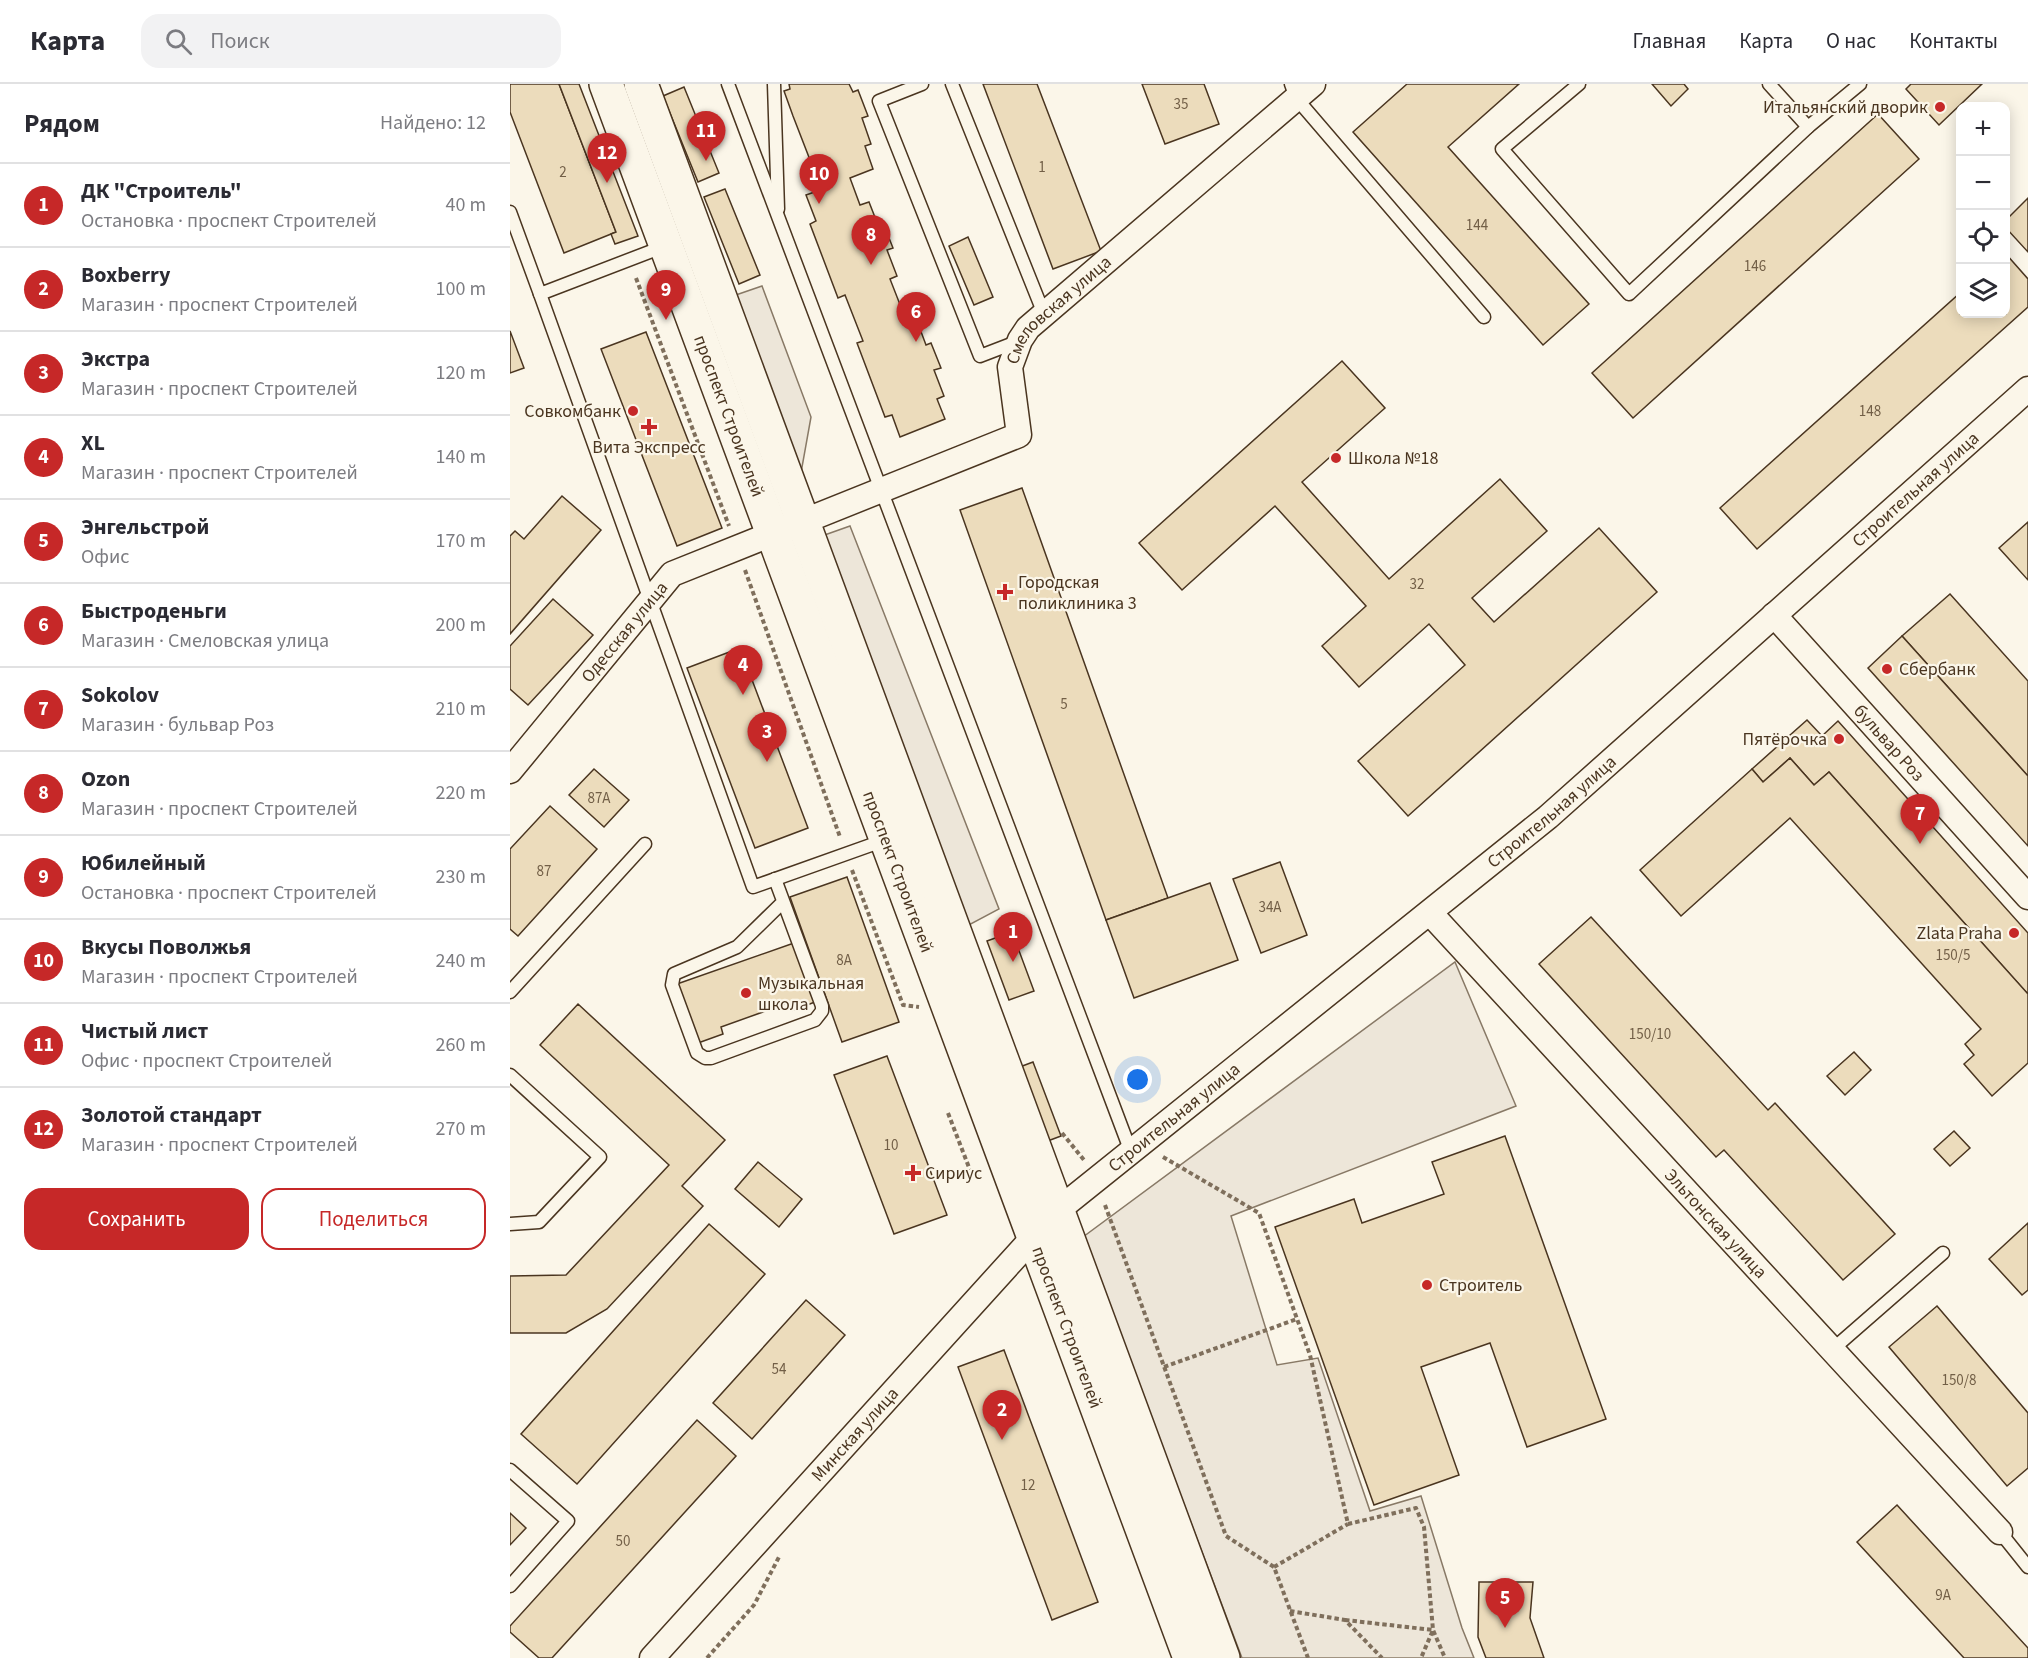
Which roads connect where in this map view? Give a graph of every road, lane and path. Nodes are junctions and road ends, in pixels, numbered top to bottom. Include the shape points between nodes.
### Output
1 (606, 84) edge
2 (641, 84) edge
3 (728, 84) edge
4 (774, 84) edge
5 (922, 84) edge
6 (952, 84) edge
7 (1579, 84) edge
8 (1769, 84) edge
9 (1860, 84) edge
10 (1300, 89) edge
11 (1808, 127) junction
12 (510, 212) edge
13 (779, 220) junction
14 (666, 246) junction
15 (540, 294) junction
16 (1044, 315) junction
17 (1484, 317) dead end
18 (1020, 340) junction
19 (2028, 389) edge
20 (879, 489) junction
21 (802, 521) junction
22 (773, 533) junction
23 (651, 600) junction
24 (1774, 615) junction
25 (510, 771) edge
26 (886, 839) junction
27 (645, 844) dead end
28 (775, 879) junction
29 (2028, 897) edge
30 (783, 902) junction
31 (1430, 913) junction
32 (510, 992) edge
33 (510, 1075) edge
34 (948, 1113) dead end
35 (1131, 1152) junction
36 (1161, 1155) dead end
37 (970, 1170) dead end
38 (1104, 1201) dead end
39 (1057, 1211) junction
40 (510, 1224) edge
41 (1033, 1237) junction
42 (1942, 1253) dead end
43 (1297, 1319) junction
44 (1833, 1349) junction
45 (1164, 1367) junction
46 (510, 1470) edge
47 (1348, 1524) junction
48 (2000, 1532) joint
49 (780, 1552) dead end
50 (1274, 1567) junction
51 (2028, 1567) edge
52 (510, 1586) edge
53 (1290, 1611) junction
54 (1345, 1620) junction
55 (1433, 1630) junction
56 (652, 1658) edge
57 (707, 1658) edge
58 (1190, 1658) edge
59 (1223, 1658) edge
60 (1308, 1658) edge
61 (1382, 1658) edge
62 (1421, 1658) edge
63 (1445, 1658) edge

1 - 14 main road, проспект Строителей
2 - 21 main road, проспект Строителей
3 - 13 lane
4 - 13 lane
5 - 18 lane via 879,101 980,356
6 - 16 lane
7 - 11 lane via 1502,149 1629,294
8 - 11 lane
9 - 11 lane
10 - 16 street, Смеловская улица
10 - 17 lane
12 - 15 lane
13 - 20 lane
14 - 15 lane
14 - 22 main road, проспект Строителей
15 - 23 lane
16 - 18 street, Смеловская улица
18 - 20 street, Смеловская улица via 1010,367 1019,435
19 - 24 street, Строительная улица
20 - 21 street, Смеловская улица
20 - 35 lane
21 - 22 street, Одесская улица
21 - 39 main road, проспект Строителей
22 - 23 street, Одесская улица via 672,574
22 - 26 main road, проспект Строителей
23 - 25 street, Одесская улица
23 - 28 lane via 753,887
24 - 29 street, бульвар Роз
24 - 31 street, Строительная улица via 1556,810
26 - 28 lane
26 - 41 main road, проспект Строителей
27 - 32 lane
28 - 30 lane
30 - 30 lane via 822,1006 819,1017 711,1058 700,1056 672,985 674,974 737,946
31 - 35 street, Строительная улица
31 - 44 street, Эльтонская улица
33 - 40 lane via 600,1157 539,1222
34 - 37 path
35 - 39 street, Строительная улица
36 - 43 path via 1259,1213
38 - 45 path
39 - 41 street, Минская улица
39 - 59 main road, проспект Строителей
41 - 56 street, Минская улица
41 - 58 main road, проспект Строителей
42 - 44 lane
43 - 45 path
43 - 47 path via 1310,1355
44 - 48 street, Эльтонская улица
45 - 50 path via 1226,1536
46 - 52 lane via 568,1521
47 - 50 path
47 - 55 path via 1416,1508 1424,1527
48 - 51 lane
49 - 57 path via 778,1564 754,1605
50 - 53 path
53 - 54 path
53 - 60 path
54 - 55 path
54 - 61 path
55 - 62 path
55 - 63 path

